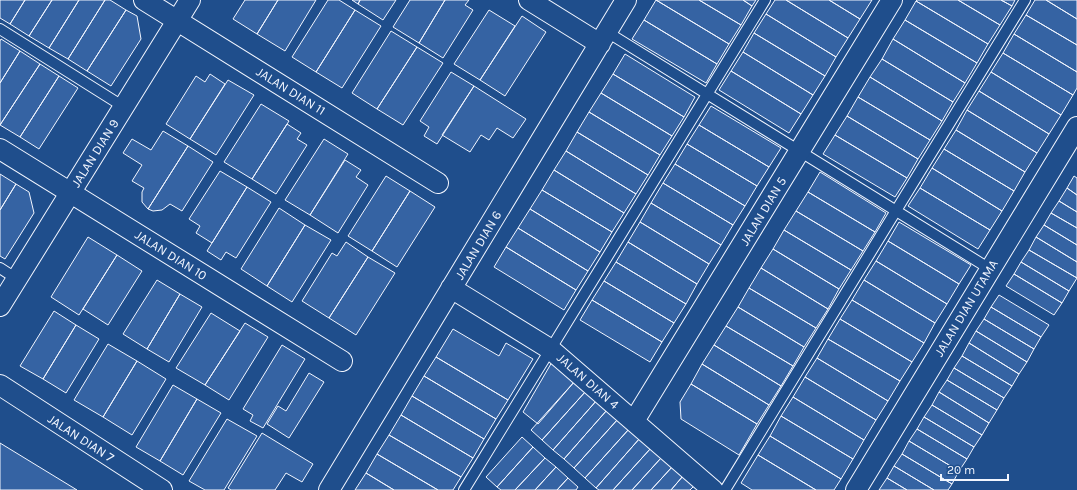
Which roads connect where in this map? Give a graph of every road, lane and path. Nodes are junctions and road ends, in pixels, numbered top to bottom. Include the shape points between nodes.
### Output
1 (144, 0) edge
2 (190, 0) edge
3 (529, 0) edge
4 (626, 0) edge
5 (765, 0) edge
6 (892, 0) edge
7 (1025, 0) edge
8 (177, 21) junction
9 (0, 29) edge
10 (603, 38) junction
11 (707, 94) junction
12 (124, 107) junction
13 (1077, 127) edge
14 (0, 149) edge
15 (799, 152) junction
16 (438, 183) dead end
17 (71, 193) junction
18 (896, 211) junction
19 (0, 268) edge
20 (990, 269) junction
21 (17, 279) junction
22 (451, 288) junction
23 (0, 306) edge
24 (550, 349) junction
25 (342, 361) dead end
26 (0, 385) edge
27 (634, 421) junction
28 (162, 490) edge
29 (329, 490) edge
30 (464, 490) edge
31 (713, 490) edge
32 (725, 490) edge
33 (856, 490) edge

1 - 8 street, JALAN DIAN 11
2 - 8 street, JALAN DIAN 9
3 - 10 street
4 - 10 street, JALAN DIAN 6
5 - 11 lane
6 - 15 street, JALAN DIAN 5
7 - 18 lane
8 - 12 street, JALAN DIAN 9
8 - 16 street, JALAN DIAN 11
9 - 12 lane
10 - 11 lane
10 - 22 street, JALAN DIAN 6
11 - 15 lane
11 - 24 lane
12 - 17 street, JALAN DIAN 9
13 - 20 street, JALAN DIAN UTAMA
14 - 17 street, JALAN DIAN 10
15 - 18 lane
15 - 27 street, JALAN DIAN 5
17 - 21 street, JALAN DIAN 9
17 - 25 street, JALAN DIAN 10
18 - 20 lane
18 - 32 lane
19 - 21 lane
20 - 33 street, JALAN DIAN UTAMA
21 - 23 street, JALAN DIAN 9
22 - 24 street, JALAN DIAN 4
22 - 29 street, JALAN DIAN 6
24 - 27 street, JALAN DIAN 4
24 - 30 lane
26 - 28 street, JALAN DIAN 7
27 - 31 street, JALAN DIAN 4

